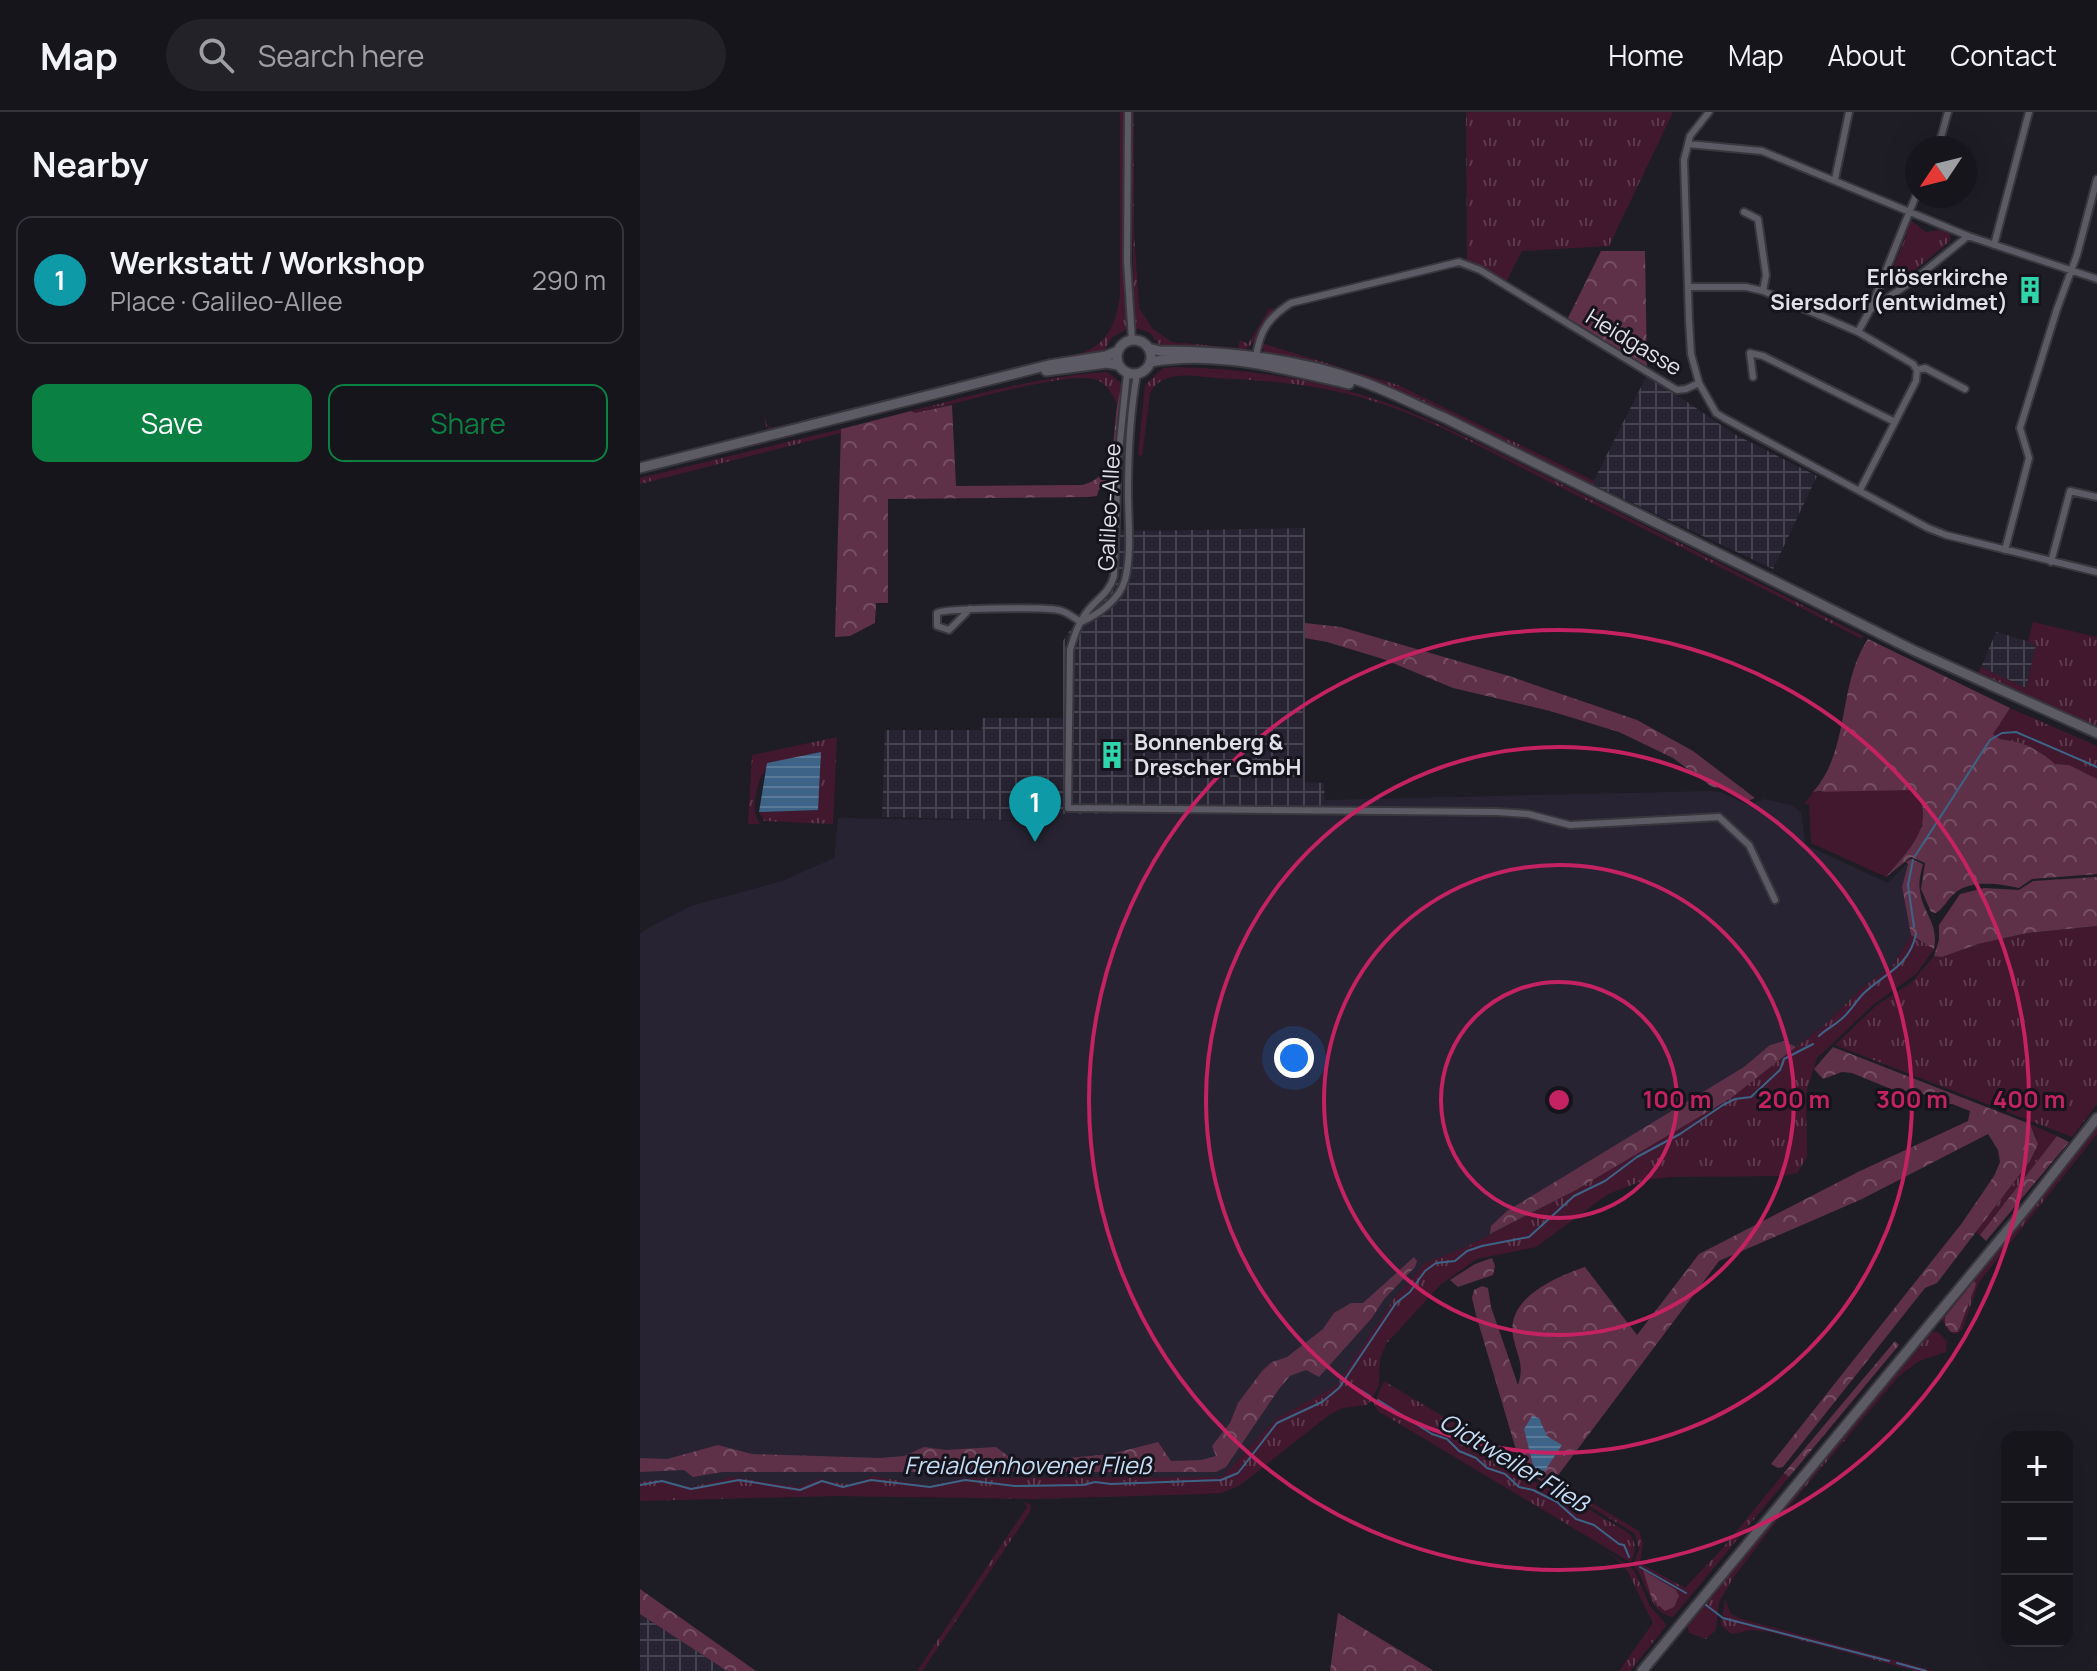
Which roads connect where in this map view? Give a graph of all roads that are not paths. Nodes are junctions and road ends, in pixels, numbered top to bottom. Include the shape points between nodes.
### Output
1 (1128, 112) edge
2 (1709, 112) edge
3 (1849, 112) edge
4 (1948, 112) edge
5 (2029, 112) edge
6 (1941, 136) edge
7 (1688, 144) junction
8 (1835, 179) junction
9 (2097, 179) edge
10 (1909, 210) junction
11 (1744, 212) dead end
12 (1968, 236) junction
13 (1994, 245) junction
14 (2071, 271) junction
15 (2097, 279) edge
16 (1688, 287) junction
17 (1763, 291) junction
18 (1870, 310) junction
19 (1858, 332) junction
20 (1132, 341) junction
21 (1148, 348) junction
22 (1118, 351) junction
23 (1256, 360) junction
24 (1150, 362) junction
25 (1118, 365) junction
26 (1917, 370) junction
27 (1132, 373) junction
28 (1011, 376) junction
29 (1753, 377) dead end
30 (1699, 383) junction
31 (1965, 389) dead end
32 (1895, 422) junction
33 (640, 468) edge
34 (1860, 490) junction
35 (2097, 497) edge
36 (2005, 550) junction
37 (2051, 562) junction
38 (2097, 572) edge
39 (970, 609) junction
40 (1081, 622) junction
41 (2097, 733) edge
42 (1775, 900) dead end
43 (2097, 1118) edge
44 (1642, 1671) edge

1 - 20 street
2 - 7 street
3 - 8 street
4 - 6 street
5 - 13 street
7 - 8 street via 1762,151
7 - 16 street
8 - 10 street
9 - 14 street
10 - 12 street
10 - 18 street
11 - 17 street via 1758,219 1766,275
12 - 13 street
12 - 18 street
13 - 14 street
14 - 15 street
14 - 36 street via 2020,428 2029,458
16 - 17 street
16 - 30 street via 1691,354
17 - 19 street
18 - 19 street
19 - 26 street
20 - 21 street
20 - 22 street
21 - 23 street
21 - 24 street
22 - 25 street
22 - 28 street
23 - 24 street
23 - 30 street, Heidgasse via 1262,332 1273,314 1291,303 1459,262 1677,390
23 - 41 street via 1387,394 1445,418 1915,651
24 - 27 street via 1143,371
25 - 27 street
25 - 28 street
26 - 31 street via 1925,368
26 - 32 street
27 - 40 street, Galileo-Allee via 1118,461 1114,576
27 - 40 street, Galileo-Allee via 1125,579 1108,605
28 - 33 street
29 - 32 street via 1750,353
30 - 34 street, Heidgasse via 1716,413
32 - 34 street
34 - 36 street, Heidgasse via 1928,528
35 - 37 street via 2070,491
36 - 37 street, Heidgasse
37 - 38 street, Heidgasse
39 - 39 street via 939,610 935,621 940,629 949,630
39 - 40 street via 1060,610
40 - 42 street, Galileo-Allee via 1070,650 1068,808 1497,812 1570,825 1719,817 1749,845
43 - 44 street

